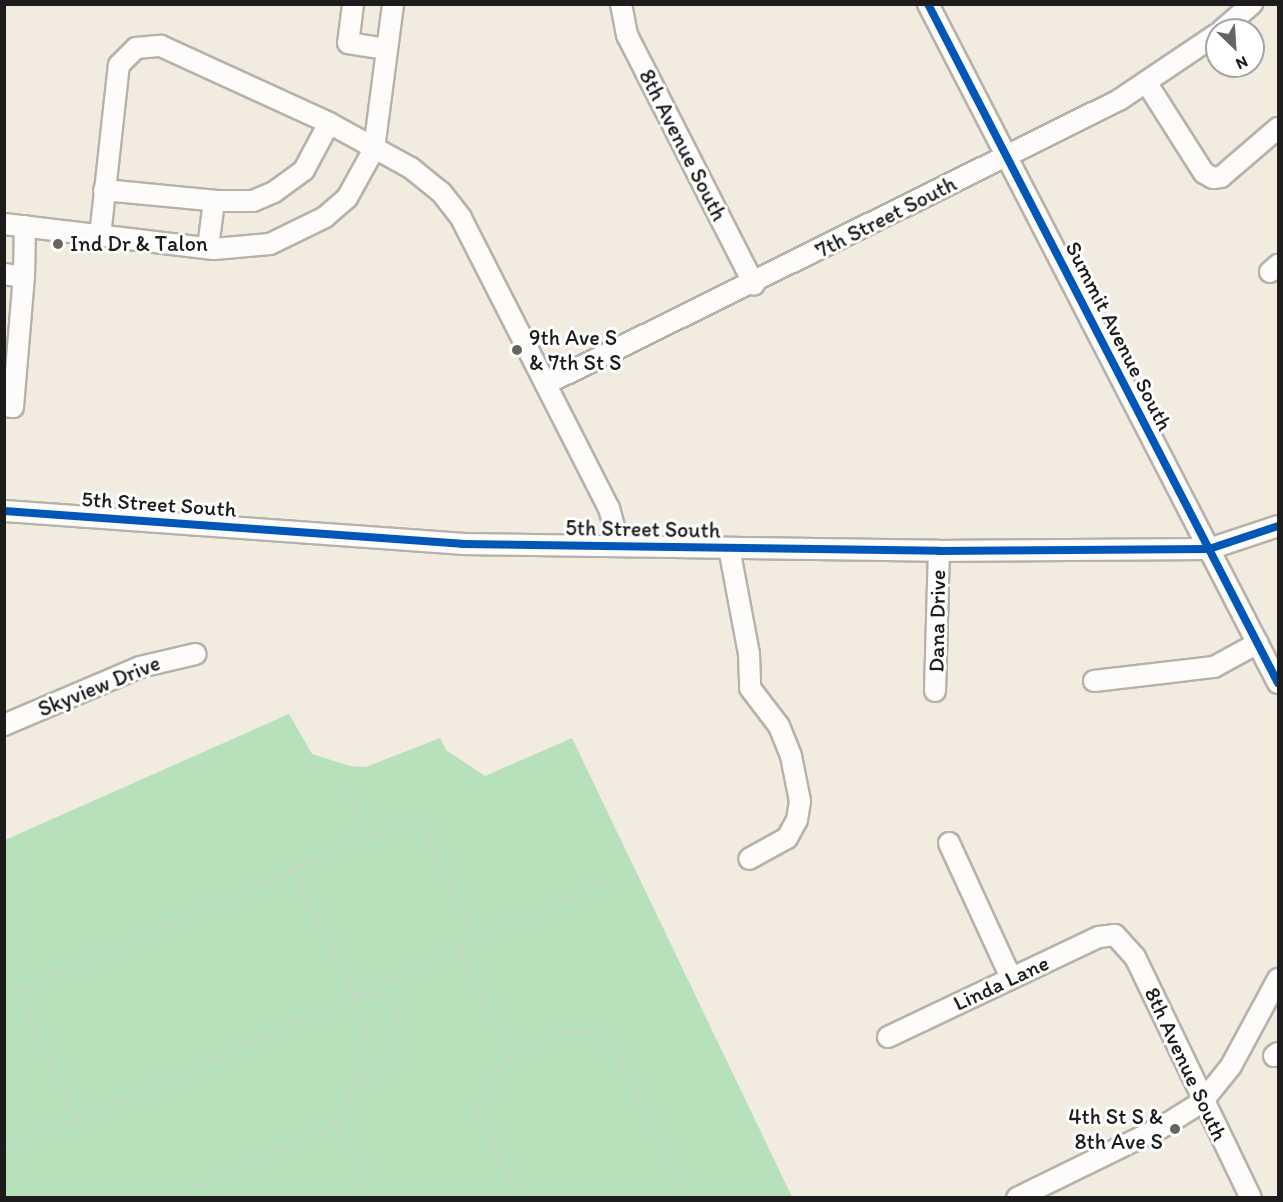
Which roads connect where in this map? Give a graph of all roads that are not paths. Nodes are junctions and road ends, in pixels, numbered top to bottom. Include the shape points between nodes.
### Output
1 (353, 4) edge
2 (393, 4) edge
3 (621, 4) edge
4 (928, 4) edge
5 (1252, 4) edge
6 (1236, 18) edge
7 (1205, 42) edge
8 (387, 49) junction
9 (1146, 82) junction
10 (329, 123) junction
11 (1278, 128) edge
12 (374, 149) junction
13 (1006, 157) junction
14 (104, 190) junction
15 (214, 201) junction
16 (4, 224) edge
17 (25, 226) junction
18 (100, 236) junction
19 (208, 248) junction
20 (4, 274) edge
21 (24, 277) junction
22 (754, 284) junction
23 (546, 384) junction
24 (4, 406) edge
25 (4, 511) edge
26 (1278, 526) edge
27 (619, 546) junction
28 (729, 548) junction
29 (1209, 549) junction
30 (939, 551) junction
31 (1258, 643) junction
32 (196, 654) dead end
33 (1094, 681) dead end
34 (1278, 683) edge
35 (936, 691) dead end
36 (4, 724) edge
37 (949, 843) dead end
38 (749, 859) dead end
39 (1115, 935) joint
40 (1011, 978) junction
41 (1278, 980) edge
42 (888, 1037) dead end
43 (1202, 1102) junction
44 (1017, 1197) edge
45 (1251, 1197) edge

1 - 8 street via 348,43
2 - 8 street
3 - 22 street, 8th Avenue South via 627,35
4 - 13 street, Summit Avenue South
5 - 6 street
7 - 9 street, 7th Street South
8 - 12 street
9 - 11 street via 1204,173 1213,178 1221,177
9 - 13 street, 7th Street South
10 - 12 street
10 - 14 street via 161,46 136,48 119,65
10 - 15 street via 304,170 274,192 253,201
12 - 19 street via 346,198 325,217 270,244
12 - 23 street via 441,192 461,218
13 - 22 street, 7th Street South
13 - 29 street, Summit Avenue South
14 - 15 street
14 - 18 street
15 - 19 street
16 - 17 street
17 - 18 street
17 - 21 street
18 - 19 street
20 - 21 street
21 - 24 street via 13,406
22 - 23 street, 7th Street South
23 - 27 street via 609,508
25 - 27 street, 5th Street South via 462,544
26 - 29 street, 5th Street South
27 - 28 street, 5th Street South
28 - 30 street, 5th Street South
28 - 38 street via 749,654 750,688 779,726 791,756 800,801 797,820 787,838
29 - 30 street, 5th Street South
29 - 31 street, Summit Avenue South
30 - 35 street, Dana Drive
31 - 33 street via 1214,667
31 - 34 street, Summit Avenue South
32 - 36 street, Skyview Drive via 140,667
37 - 40 street
39 - 40 street, Linda Lane via 1099,937
39 - 43 street, 8th Avenue South via 1135,957
40 - 42 street, Linda Lane
41 - 43 street via 1225,1076
43 - 44 street via 1162,1127
43 - 45 street, 8th Avenue South

